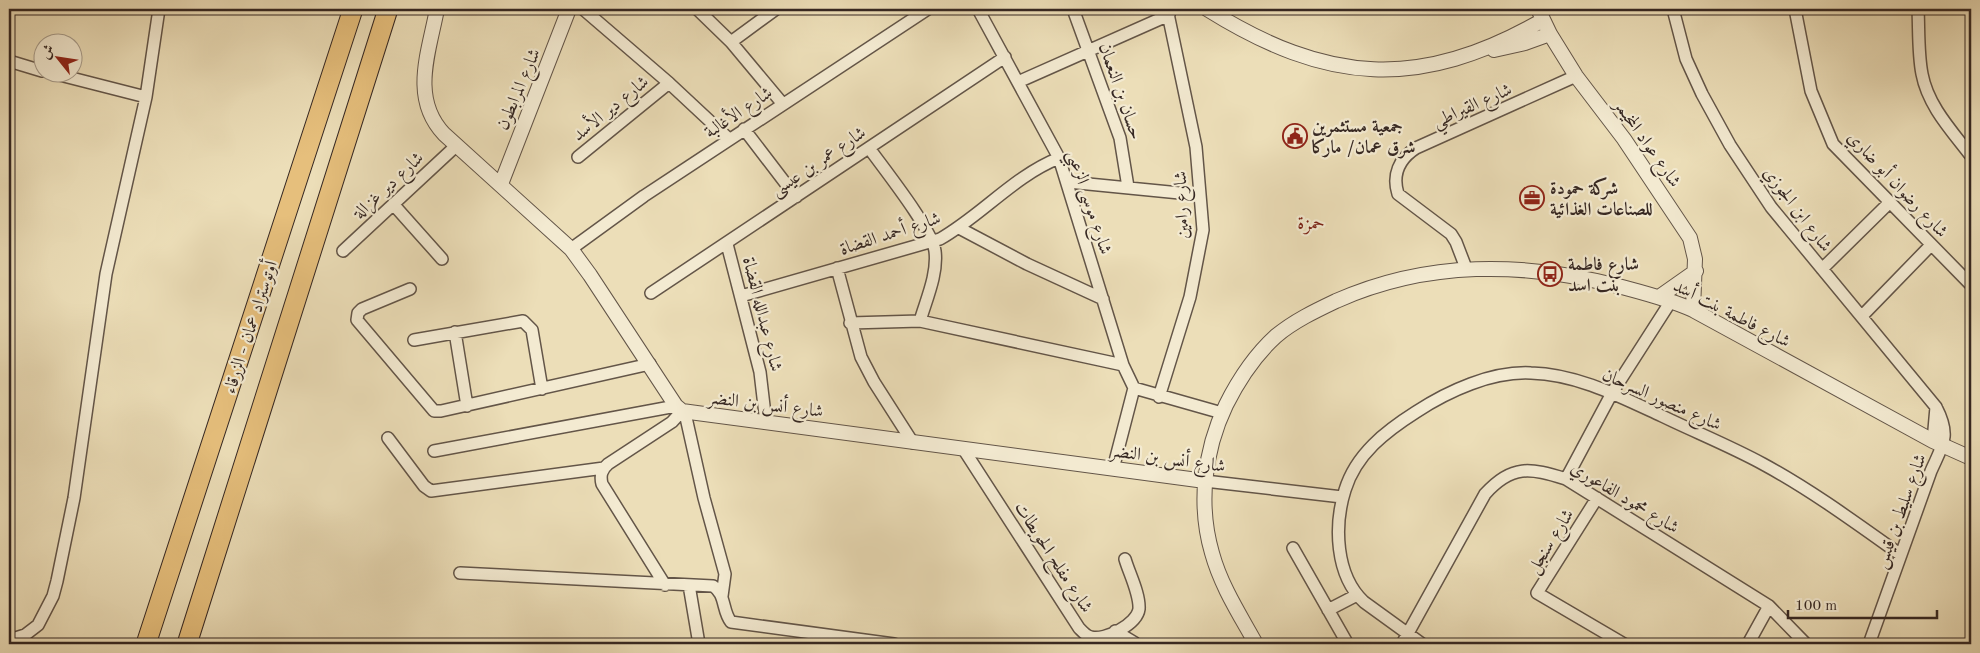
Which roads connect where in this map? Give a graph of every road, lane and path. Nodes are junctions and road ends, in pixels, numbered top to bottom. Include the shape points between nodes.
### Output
1 (160, 9) edge
2 (353, 9) edge
3 (388, 9) edge
4 (437, 9) edge
5 (569, 9) edge
6 (583, 9) edge
7 (697, 9) edge
8 (776, 9) edge
9 (928, 9) edge
10 (978, 9) edge
11 (1073, 9) edge
12 (1206, 9) edge
13 (1673, 9) edge
14 (1795, 9) edge
15 (1918, 9) edge
16 (1168, 12) edge
17 (1540, 14) edge
18 (1550, 34) junction
19 (731, 42) junction
20 (1089, 51) junction
21 (1464, 56) junction
22 (1005, 57) junction
23 (9, 61) edge
24 (32, 68) edge
25 (1576, 76) junction
26 (82, 81) edge
27 (1018, 82) junction
28 (669, 83) junction
29 (146, 98) junction
30 (782, 103) junction
31 (744, 129) junction
32 (729, 139) junction
33 (457, 145) junction
34 (869, 148) junction
35 (1971, 156) edge
36 (578, 157) dead end
37 (1059, 158) junction
38 (1068, 182) junction
39 (500, 184) junction
40 (1128, 186) junction
41 (1200, 195) junction
42 (796, 197) junction
43 (1890, 202) junction
44 (392, 204) junction
45 (959, 228) junction
46 (932, 241) junction
47 (727, 244) junction
48 (1931, 245) junction
49 (343, 250) dead end
50 (571, 250) junction
51 (442, 259) dead end
52 (837, 268) junction
53 (1466, 268) junction
54 (1822, 269) junction
55 (1696, 271) junction
56 (1971, 285) edge
57 (410, 289) dead end
58 (651, 293) dead end
59 (742, 296) junction
60 (1103, 298) junction
61 (1665, 299) junction
62 (1693, 310) junction
63 (1862, 316) junction
64 (920, 321) junction
65 (850, 323) junction
66 (456, 332) junction
67 (414, 340) dead end
68 (650, 364) junction
69 (1123, 365) junction
70 (542, 388) junction
71 (1134, 388) junction
72 (1612, 393) junction
73 (1159, 397) junction
74 (467, 406) junction
75 (681, 410) junction
76 (1222, 413) junction
77 (766, 423) junction
78 (388, 438) dead end
79 (913, 443) junction
80 (1938, 444) junction
81 (964, 450) junction
82 (434, 451) dead end
83 (1971, 458) edge
84 (604, 468) junction
85 (1113, 469) junction
86 (1566, 479) junction
87 (1204, 481) junction
88 (1342, 497) junction
89 (1597, 498) junction
90 (1293, 548) dead end
91 (1901, 554) junction
92 (1125, 560) dead end
93 (460, 573) dead end
94 (665, 585) junction
95 (689, 585) junction
96 (1356, 595) junction
97 (722, 596) junction
98 (1769, 606) junction
99 (1328, 610) junction
100 (1131, 622) junction
101 (1116, 631) junction
102 (1404, 639) edge
103 (9, 640) edge
104 (1346, 641) dead end
105 (146, 644) edge
106 (188, 644) edge
107 (699, 644) edge
108 (894, 644) edge
109 (1136, 644) edge
110 (1256, 644) edge
111 (1422, 644) edge
112 (1624, 644) edge
113 (1748, 644) edge
114 (1806, 644) edge
115 (1869, 644) edge

1 - 29 street
2 - 105 highway, أوتوستراد عمان - الزرقاء
3 - 106 highway, أوتوستراد عمان - الزرقاء
4 - 33 street via 424,78 425,98 436,126
5 - 39 street, شارع المرابطون
6 - 28 street, شارع دير الأسد
7 - 19 street
8 - 19 street
9 - 30 street, شارع الأغالبة
10 - 22 street, شارع موسى الزعبي
11 - 20 street, حسان بن النعمان
12 - 21 street via 1265,42 1347,67 1417,68
13 - 54 street, شارع ابن الجوزي via 1686,59 1730,145 1771,208
14 - 43 street, شارع رضوان أبو ضاري via 1811,91 1833,144
15 - 35 street via 1921,73 1929,98
16 - 20 street
16 - 41 street, شارع رامين via 1196,147
17 - 18 street, شارع عواد المخيمر
17 - 21 street
18 - 21 street via 1526,43
18 - 25 street, شارع عواد المخيمر
19 - 30 street
20 - 27 street
20 - 40 street, حسان بن النعمان via 1120,138
22 - 27 street, شارع موسى الزعبي
22 - 34 street, شارع عمر بن عيسى
23 - 24 street
25 - 53 street, شارع القيراطي via 1416,148 1402,159 1395,178 1398,194 1451,234
25 - 55 street, شارع عواد المخيمر via 1624,139 1690,238
26 - 29 street
27 - 37 street, شارع موسى الزعبي
28 - 32 street
28 - 36 street, شارع دير الأسد
29 - 103 street via 106,274 74,498 57,581 38,625 25,635
30 - 31 street, شارع الأغالبة
31 - 32 street, شارع الأغالبة
31 - 42 street
32 - 50 street, شارع الأغالبة
33 - 39 street
33 - 44 street, شارع دير غزالة
34 - 42 street, شارع عمر بن عيسى
34 - 46 street
37 - 38 street, شارع موسى الزعبي
37 - 45 street, شارع أحمد القضاة via 1020,178
38 - 40 street
38 - 60 street, شارع موسى الزعبي
39 - 50 street
40 - 41 street
41 - 73 street, شارع رامين via 1203,230 1198,258 1190,296
42 - 47 street, شارع عمر بن عيسى
43 - 48 street, شارع رضوان أبو ضاري
43 - 54 street
44 - 49 street, شارع دير غزالة
44 - 51 street
45 - 46 street, شارع أحمد القضاة
45 - 60 street via 1027,264
46 - 52 street, شارع أحمد القضاة
46 - 64 street via 935,260
47 - 58 street, شارع عمر بن عيسى
47 - 59 street, شارع عبدالله القضاة
48 - 56 street, شارع رضوان أبو ضاري
48 - 63 street
50 - 68 street
52 - 59 street, شارع أحمد القضاة
52 - 65 street
53 - 61 street, شارع فاطمة بنت أسد via 1563,273
53 - 76 street, شارع فاطمة بنت أسد via 1392,280 1354,293 1299,320 1276,336 1245,370
54 - 63 street, شارع ابن الجوزي
55 - 61 street
55 - 62 street, شارع عواد المخيمر
57 - 74 street via 362,309 357,320 431,409 441,412
59 - 77 street, شارع عبدالله القضاة via 762,377
60 - 69 street, شارع موسى الزعبي
61 - 62 street, شارع فاطمة بنت أسد
61 - 72 street
62 - 80 street, شارع فاطمة بنت أسد
63 - 80 street, شارع ابن الجوزي via 1936,407
64 - 65 street
64 - 69 street
65 - 79 street via 870,375
66 - 67 street
66 - 70 street via 519,320 527,323 532,330
66 - 74 street
68 - 70 street
68 - 75 street
69 - 71 street, شارع موسى الزعبي
70 - 74 street
71 - 73 street
71 - 85 street
72 - 86 street
72 - 88 street, شارع منصور السرحان via 1556,376 1530,373 1497,376 1450,393 1394,426 1373,444 1353,470
72 - 91 street, شارع منصور السرحان via 1769,467
73 - 76 street
75 - 77 street, شارع أنس بن النضر
75 - 82 street
75 - 84 street via 672,422
75 - 97 street via 725,574
76 - 87 street, شارع فاطمة بنت أسد
77 - 79 street, شارع أنس بن النضر
78 - 84 street via 424,486 432,491
79 - 81 street, شارع أنس بن النضر
80 - 83 street, شارع فاطمة بنت أسد
80 - 91 street, شارع سليط بن قيس
81 - 85 street, شارع أنس بن النضر
81 - 101 street, شارع مفلح الحويطات via 1079,628 1098,638
84 - 94 street via 602,484
85 - 87 street, شارع أنس بن النضر
86 - 89 street, شارع محمود الفاعوري
86 - 102 street, شارع محمود الفاعوري via 1528,469 1494,483 1471,517
87 - 88 street, شارع أنس بن النضر
87 - 110 street, شارع فاطمة بنت أسد via 1205,518 1214,561
88 - 96 street, شارع منصور السرحان via 1340,555
89 - 98 street, شارع محمود الفاعوري
89 - 112 street, شارع سنجل via 1538,593
90 - 99 street
91 - 115 street, شارع سليط بن قيس
92 - 100 street via 1138,602 1138,612
93 - 94 street
94 - 95 street
95 - 97 street via 713,586
95 - 107 street
96 - 99 street
96 - 102 street, شارع منصور السرحان
97 - 108 street via 725,614 731,622
98 - 113 street
98 - 114 street, شارع محمود الفاعوري
99 - 104 street
100 - 101 street, شارع مفلح الحويطات
100 - 109 street
101 - 109 street
102 - 111 street, شارع منصور السرحان

